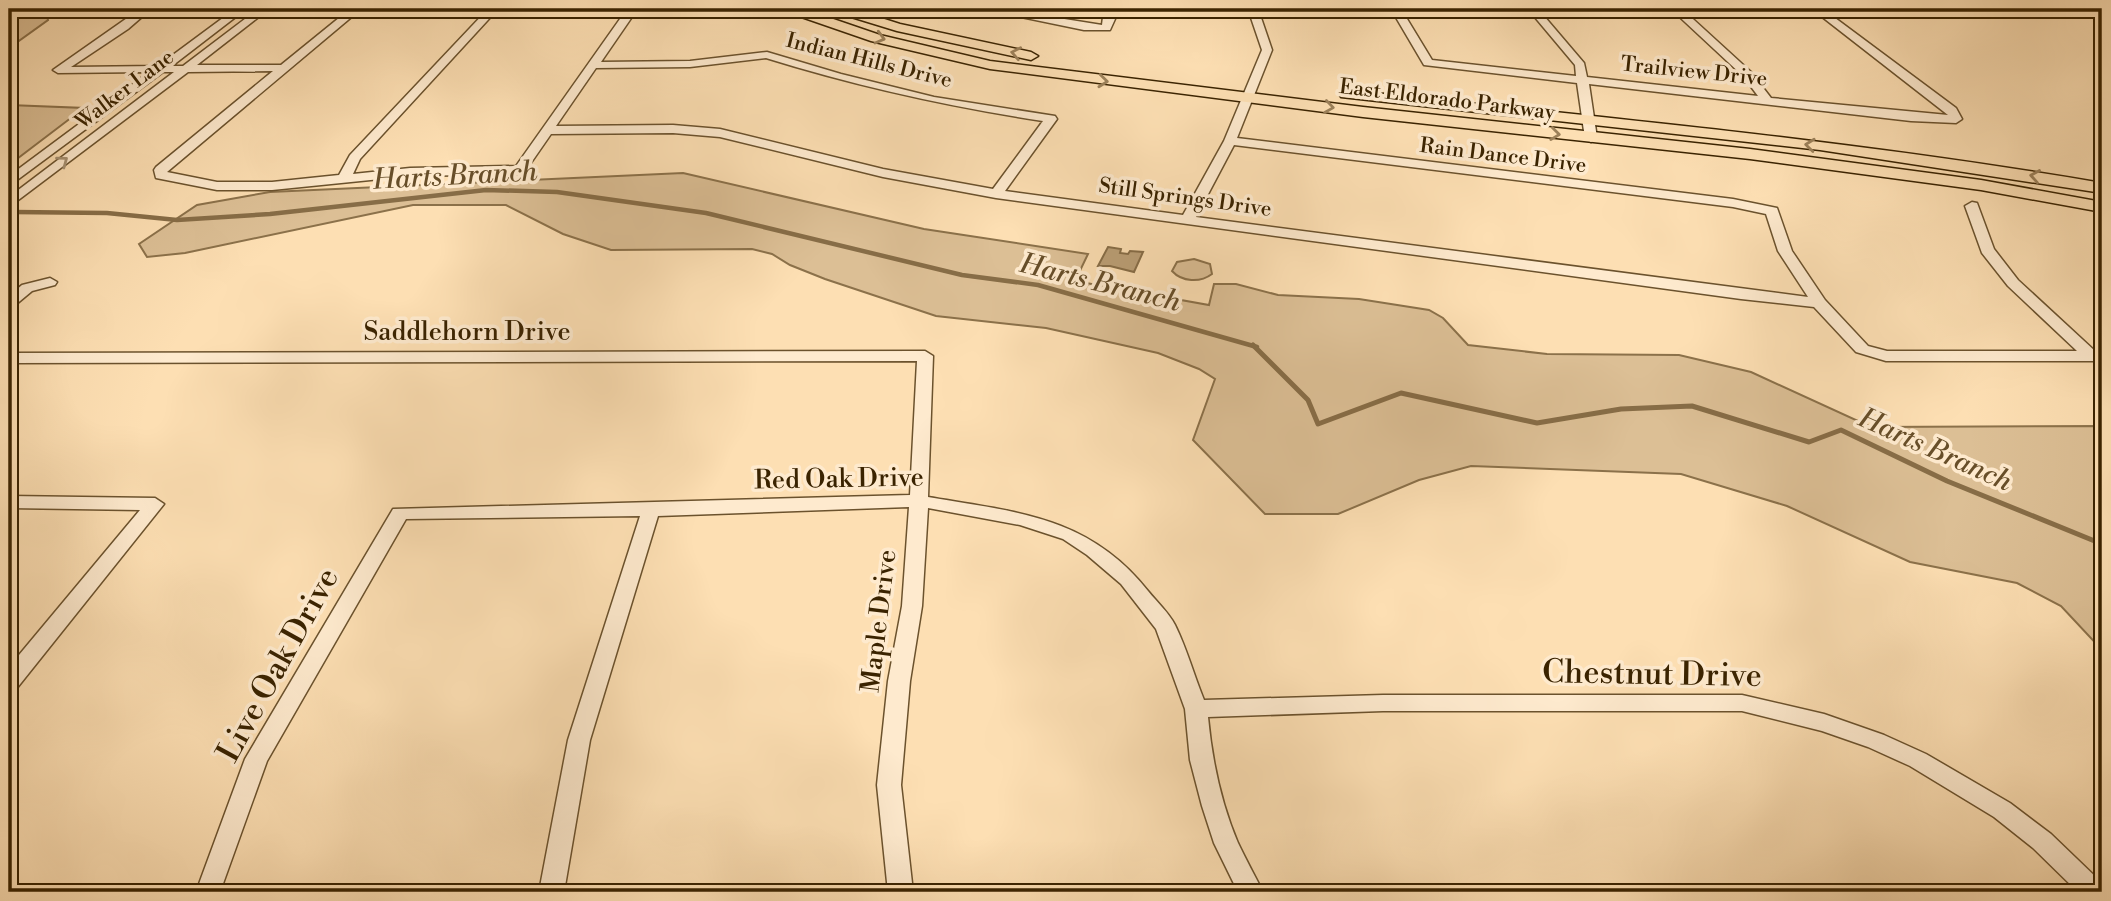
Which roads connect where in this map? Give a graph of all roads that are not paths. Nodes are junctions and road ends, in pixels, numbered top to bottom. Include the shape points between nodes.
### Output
1 (146, 9) edge
2 (241, 9) edge
3 (264, 9) edge
4 (356, 9) edge
5 (493, 9) edge
6 (707, 9) edge
7 (792, 9) edge
8 (840, 9) edge
9 (987, 9) edge
10 (1109, 9) edge
11 (1253, 9) edge
12 (1396, 9) edge
13 (1533, 9) edge
14 (1676, 9) edge
15 (1817, 9) edge
16 (631, 10) edge
17 (592, 65) junction
18 (282, 68) junction
19 (160, 69) junction
20 (185, 69) junction
21 (1584, 80) junction
22 (1251, 90) junction
23 (1766, 99) junction
24 (1590, 121) junction
25 (548, 130) junction
26 (1591, 138) junction
27 (1230, 141) junction
28 (345, 177) junction
29 (9, 182) edge
30 (2102, 188) edge
31 (996, 194) junction
32 (9, 203) edge
33 (1972, 206) dead end
34 (2102, 207) edge
35 (1188, 219) junction
36 (50, 282) dead end
37 (9, 303) edge
38 (1819, 303) junction
39 (925, 356) joint
40 (2096, 356) edge
41 (9, 358) edge
42 (919, 501) junction
43 (9, 502) edge
44 (651, 510) junction
45 (400, 513) joint
46 (9, 682) edge
47 (1196, 709) junction
48 (208, 892) edge
49 (552, 892) edge
50 (900, 892) edge
51 (1250, 892) edge
52 (2095, 892) edge

1 - 19 street via 58,70
2 - 19 street, Walker Lane
3 - 20 street, Walker Lane
4 - 18 street
5 - 28 street via 354,158
6 - 16 street
7 -> 22 main road, East Eldorado Parkway via 876,38 990,65 1088,79
22 -> 8 main road, East Eldorado Parkway via 1018,54
9 - 10 street via 1106,28
11 - 22 street via 1267,50
12 - 21 street, Trailview Drive via 1428,62
13 - 21 street via 1580,65
14 - 23 street via 1747,74
15 - 23 street, Trailview Drive via 1952,110 1956,120
16 - 17 street
17 - 25 street
17 - 31 street, Indian Hills Drive via 690,64 767,55 934,100 1051,119
18 - 20 street
18 - 28 street via 160,170 160,175 217,186 272,186
19 - 20 street
19 - 29 street, Walker Lane
32 -> 20 street, Walker Lane
21 - 23 street, Trailview Drive
21 - 24 street
22 - 24 main road, East Eldorado Parkway
22 -> 26 main road, East Eldorado Parkway
22 - 27 street
24 - 26 street
30 -> 24 main road, East Eldorado Parkway via 1872,152
25 - 28 street via 520,170
25 - 31 street, Still Springs Drive via 720,133 883,173
26 - 34 main road, East Eldorado Parkway via 1981,185
27 - 35 street
27 - 38 street, Rain Dance Drive via 1772,211 1785,251
31 - 35 street, Still Springs Drive
33 - 40 street via 1987,250 2006,275
35 - 38 street, Still Springs Drive
36 - 37 street via 27,288
38 - 40 street via 1862,349 1886,356
39 - 41 street, Saddlehorn Drive
39 - 42 street, Maple Drive
42 - 44 street, Red Oak Drive
42 - 47 street, Red Oak Drive via 1023,519 1070,534 1094,550 1128,579 1165,626
42 - 50 street, Maple Drive via 912,606 889,785
43 - 46 street via 155,504
44 - 45 street, Red Oak Drive
44 - 49 street via 579,740
45 - 48 street, Live Oak Drive via 256,760
47 - 51 street, Red Oak Drive via 1201,760 1214,806
47 - 52 street, Chestnut Drive via 1383,703 1742,703 1824,723 1918,760 2002,810

